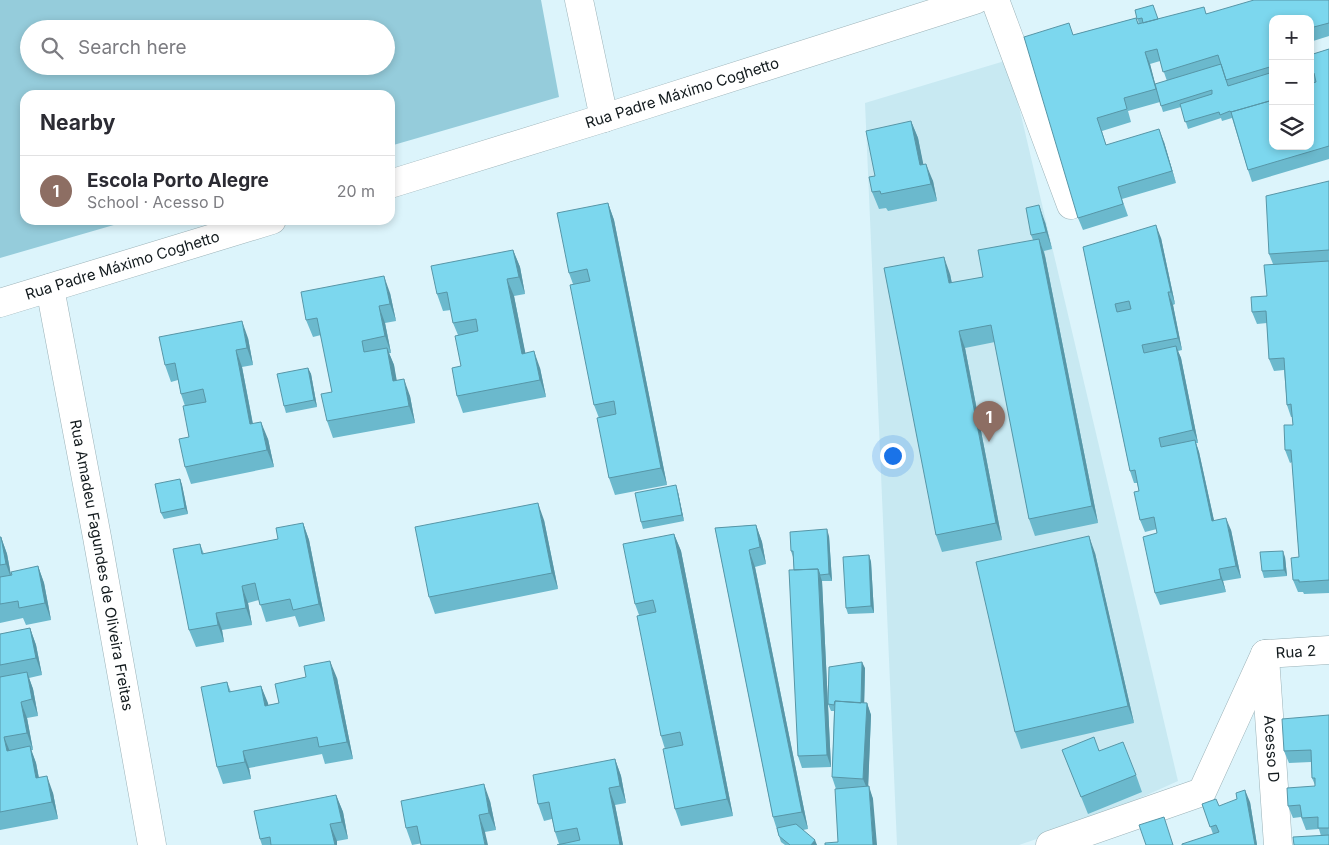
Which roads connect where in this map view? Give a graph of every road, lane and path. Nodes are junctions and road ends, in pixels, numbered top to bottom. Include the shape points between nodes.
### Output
1 (579, 0) edge
2 (975, 0) edge
3 (995, 0) edge
4 (604, 118) junction
5 (395, 182) edge
6 (1071, 205) edge
7 (256, 225) edge
8 (50, 288) junction
9 (0, 303) edge
10 (1329, 650) edge
11 (1265, 654) junction
12 (152, 845) edge
13 (1050, 845) edge
14 (1278, 845) edge

1 - 4 street
2 - 4 street, Rua Padre Máximo Coghetto
3 - 6 street
4 - 5 street, Rua Padre Máximo Coghetto
7 - 8 street, Rua Padre Máximo Coghetto
8 - 9 street, Rua Padre Máximo Coghetto
8 - 12 street, Rua Amadeu Fagundes de Oliveira Freitas
10 - 11 street, Rua 2
11 - 13 street via 1202,792
11 - 14 street, Acesso D

